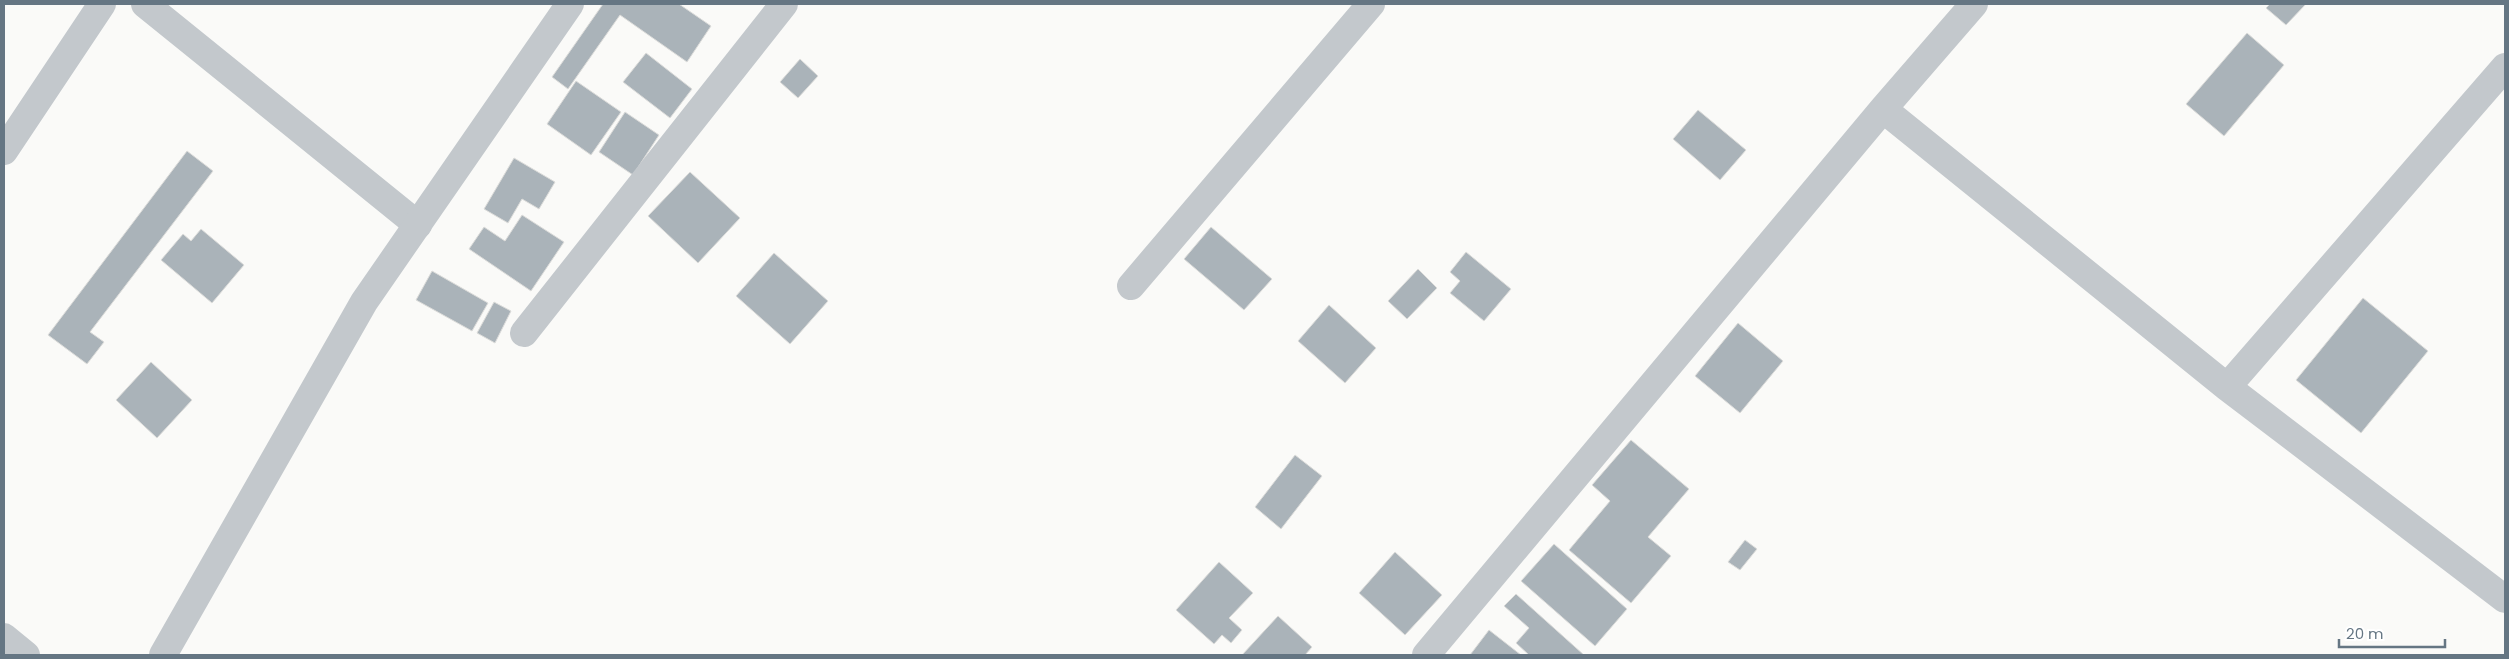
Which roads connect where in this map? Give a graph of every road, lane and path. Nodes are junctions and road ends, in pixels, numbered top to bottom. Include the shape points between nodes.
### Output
1 (102, 4) edge
2 (145, 4) edge
3 (570, 4) edge
4 (784, 4) edge
5 (1372, 4) edge
6 (1974, 4) edge
7 (2505, 67) edge
8 (1883, 109) junction
9 (4, 151) edge
10 (418, 225) junction
11 (1131, 286) dead end
12 (524, 333) dead end
13 (2227, 387) junction
14 (2505, 599) edge
15 (4, 637) edge
16 (26, 655) edge
17 (162, 655) edge
18 (1426, 655) edge

1 - 9 street
2 - 10 street
3 - 10 street
4 - 12 street
5 - 11 street
6 - 8 street
7 - 13 street
8 - 13 street
8 - 18 street
10 - 17 street via 364,302
13 - 14 street
15 - 16 street

